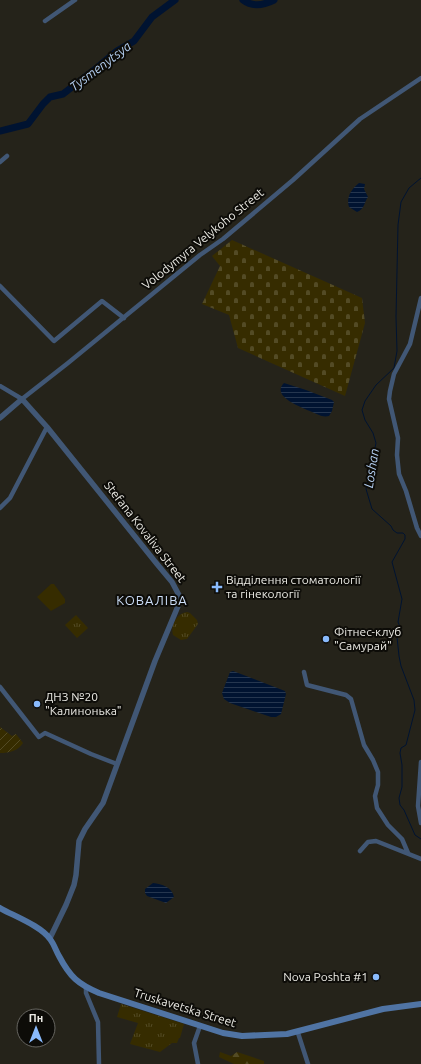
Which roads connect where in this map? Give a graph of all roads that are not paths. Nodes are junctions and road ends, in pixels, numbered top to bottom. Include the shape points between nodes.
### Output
1 (75, 0) edge
2 (45, 21) dead end
3 (421, 78) edge
4 (7, 156) dead end
5 (0, 162) edge
6 (0, 286) edge
7 (421, 298) edge
8 (124, 318) junction
9 (0, 386) edge
10 (22, 399) junction
11 (0, 418) edge
12 (47, 427) junction
13 (0, 508) edge
14 (421, 536) edge
15 (304, 672) dead end
16 (0, 687) edge
17 (421, 762) edge
18 (117, 764) junction
19 (421, 823) edge
20 (360, 852) dead end
21 (408, 853) junction
22 (421, 859) edge
23 (0, 908) edge
24 (50, 938) junction
25 (86, 988) junction
26 (421, 1004) edge
27 (200, 1026) junction
28 (298, 1033) junction
29 (99, 1064) edge
30 (198, 1064) edge
31 (308, 1064) edge

1 - 2 street
3 - 8 street, Volodymyra Velykoho Street via 360,119 293,180
4 - 5 street
6 - 8 street via 54,341 102,301
7 - 14 street via 410,344 394,374 389,399 398,438 398,474
8 - 10 street, Volodymyra Velykoho Street
9 - 10 street
10 - 11 street, Volodymyra Velykoho Street
10 - 12 street, Stefana Kovaliva Street
12 - 13 street via 10,498
12 - 18 street, Stefana Kovaliva Street via 167,576 181,599
15 - 21 street via 307,684 346,695 351,699 364,745 378,772 375,796 377,808 388,825 402,839
16 - 18 street via 39,737 45,733
17 - 19 street via 418,806
18 - 24 street, Stefana Kovaliva Street via 103,803 79,841 74,885
20 - 21 street via 368,842 376,841
21 - 22 street
23 - 24 main road, Truskavetska Street
24 - 25 main road, Truskavetska Street via 68,973
25 - 27 main road, Truskavetska Street
25 - 29 street via 98,1022
26 - 28 main road, Truskavetska Street via 383,1009
27 - 28 main road, Truskavetska Street via 242,1036
27 - 30 street via 194,1043
28 - 31 street

